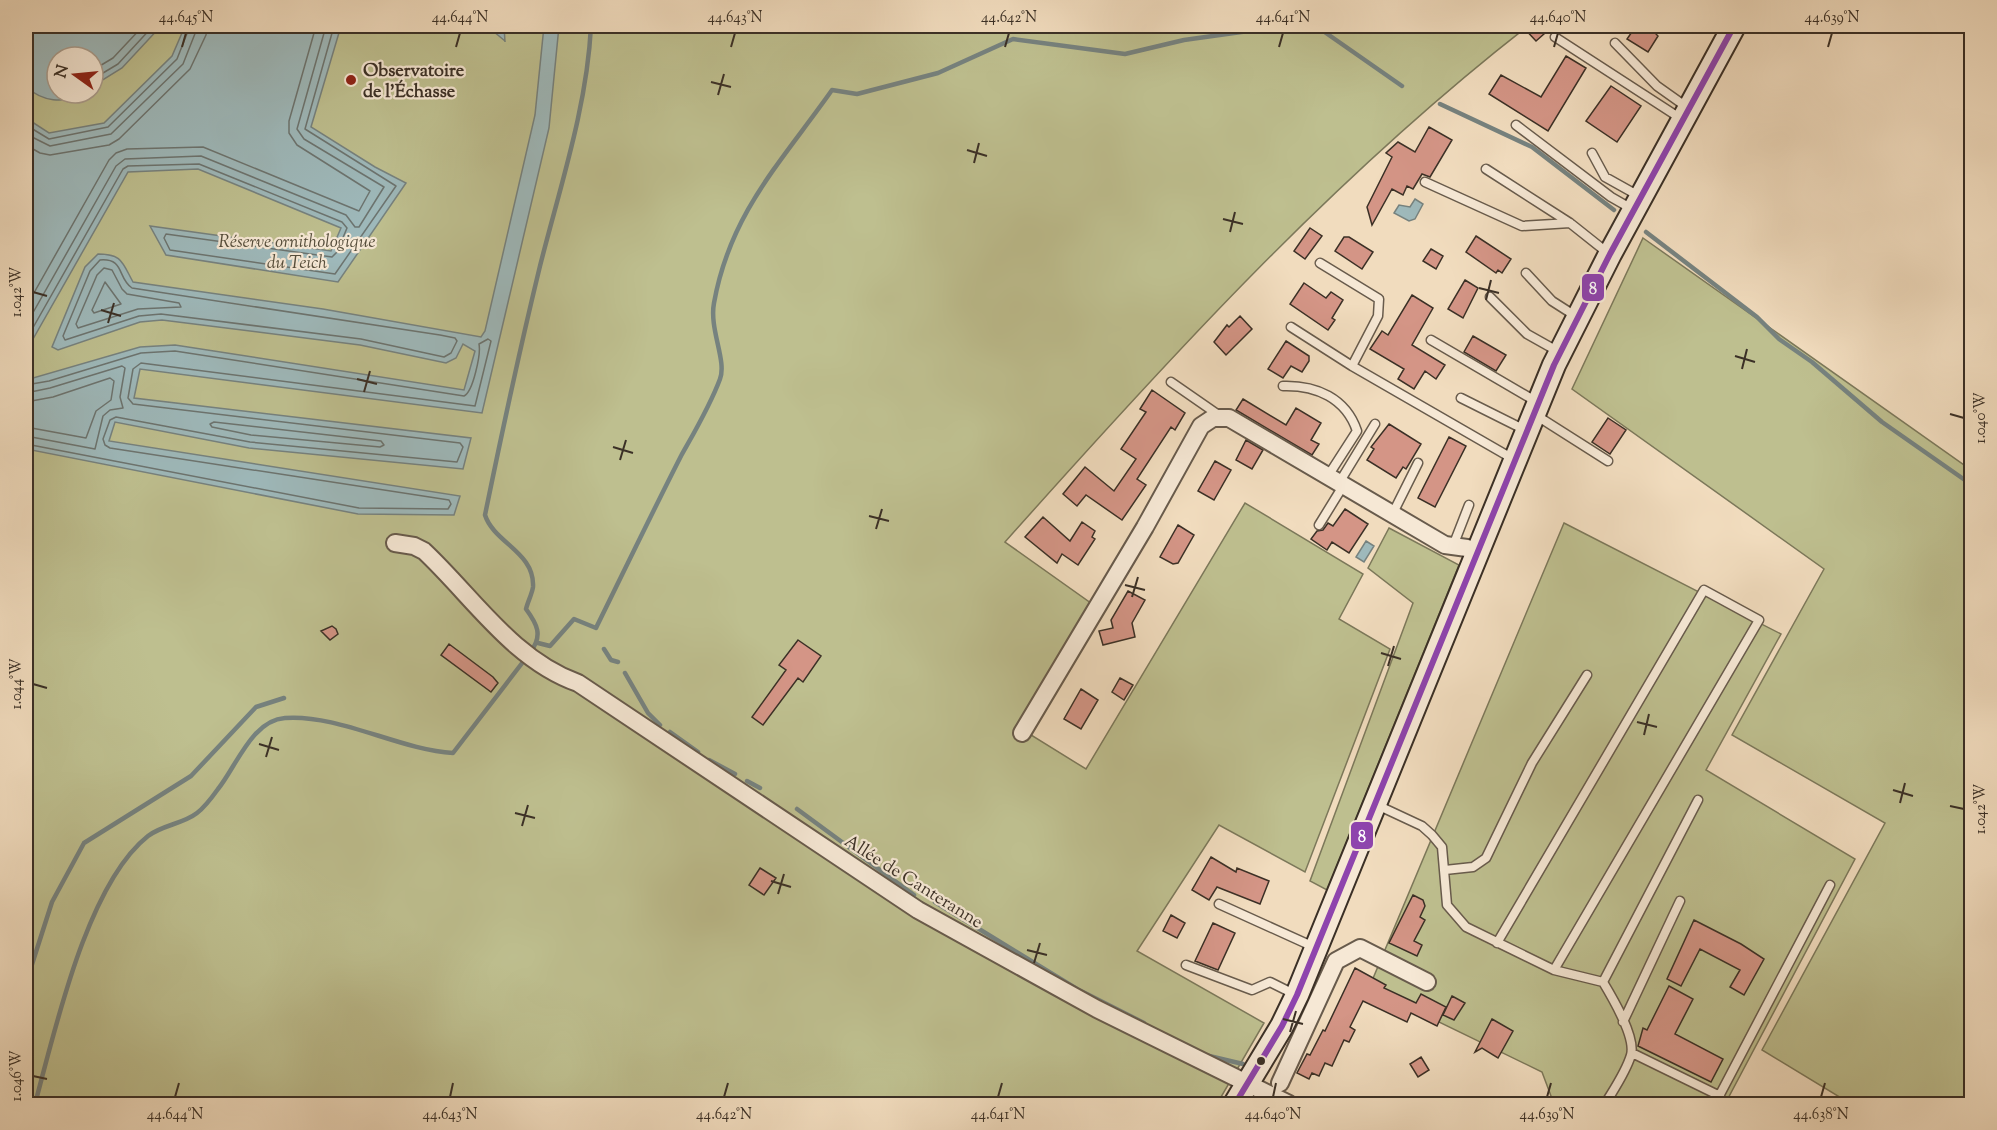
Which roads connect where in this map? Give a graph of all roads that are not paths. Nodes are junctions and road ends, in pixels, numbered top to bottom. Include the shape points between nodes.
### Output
1 (1734, 26) edge
2 (1555, 37) dead end
3 (1615, 43) dead end
4 (1686, 114) junction
5 (1516, 125) dead end
6 (1592, 153) dead end
7 (1486, 169) dead end
8 (1425, 182) dead end
9 (1638, 204) junction
10 (1570, 223) junction
11 (1610, 255) junction
12 (1320, 263) dead end
13 (1526, 273) dead end
14 (1490, 297) dead end
15 (1577, 317) junction
16 (1291, 327) dead end
17 (1431, 340) dead end
18 (1560, 352) junction
19 (1352, 366) junction
20 (1172, 382) dead end
21 (1283, 386) dead end
22 (1461, 398) dead end
23 (1221, 416) junction
24 (1533, 416) junction
25 (1375, 424) dead end
26 (1515, 460) junction
27 (1608, 461) dead end
28 (1418, 463) dead end
29 (1337, 482) junction
30 (1469, 505) dead end
31 (1392, 515) junction
32 (1319, 525) dead end
33 (395, 543) dead end
34 (1452, 548) junction
35 (1478, 553) junction
36 (1587, 675) dead end
37 (1022, 733) dead end
38 (1698, 800) dead end
39 (1376, 805) junction
40 (1446, 870) junction
41 (1830, 885) dead end
42 (1680, 901) dead end
43 (1219, 904) dead end
44 (1497, 943) junction
45 (1315, 950) junction
46 (1336, 961) junction
47 (1186, 965) dead end
48 (1554, 970) junction
49 (1427, 982) dead end
50 (1602, 982) junction
51 (1297, 995) junction
52 (1623, 1022) junction
53 (1632, 1053) junction
54 (1280, 1083) dead end
55 (1247, 1085) junction
56 (1718, 1100) edge
57 (1235, 1104) edge
58 (1288, 1104) edge
59 (1605, 1104) edge

1 - 4 main road
2 - 4 lane
3 - 4 lane
4 - 9 main road
5 - 9 lane via 1611,197
6 - 9 lane via 1605,177
7 - 10 lane
8 - 10 lane via 1522,226
9 - 11 main road
10 - 11 lane
11 - 15 main road
12 - 19 lane via 1379,299 1378,316
13 - 15 lane via 1552,301
14 - 18 lane via 1527,334
15 - 18 main road
16 - 19 lane
17 - 24 lane
18 - 24 main road
19 - 26 lane
20 - 23 lane
21 - 29 lane via 1311,387 1326,393 1351,414 1357,430
22 - 24 lane
23 - 29 street
23 - 37 street via 1201,426
24 - 26 main road
24 - 27 lane
25 - 29 lane
26 - 35 main road
28 - 31 lane
29 - 31 street
29 - 32 lane
30 - 34 lane
31 - 34 street
33 - 55 street, Allée de Canteranne via 424,551 487,618 559,676 578,682 918,910 1097,1009
34 - 35 street
35 - 39 main road
36 - 40 lane via 1532,763 1486,858 1473,867
38 - 50 lane
39 - 40 lane via 1422,826 1432,835 1442,847
39 - 45 main road
40 - 44 lane via 1447,905 1454,916
41 - 56 lane
42 - 52 lane
43 - 45 lane
44 - 48 lane
44 - 48 lane via 1704,591 1759,620
45 - 46 street
45 - 51 main road
46 - 49 street via 1360,948
46 - 54 street
47 - 51 lane via 1252,990 1270,982
48 - 50 lane
50 - 52 lane
51 - 55 main road
52 - 53 lane
53 - 56 lane
53 - 59 lane
55 - 57 main road
55 - 58 street, Allée de Canteranne

